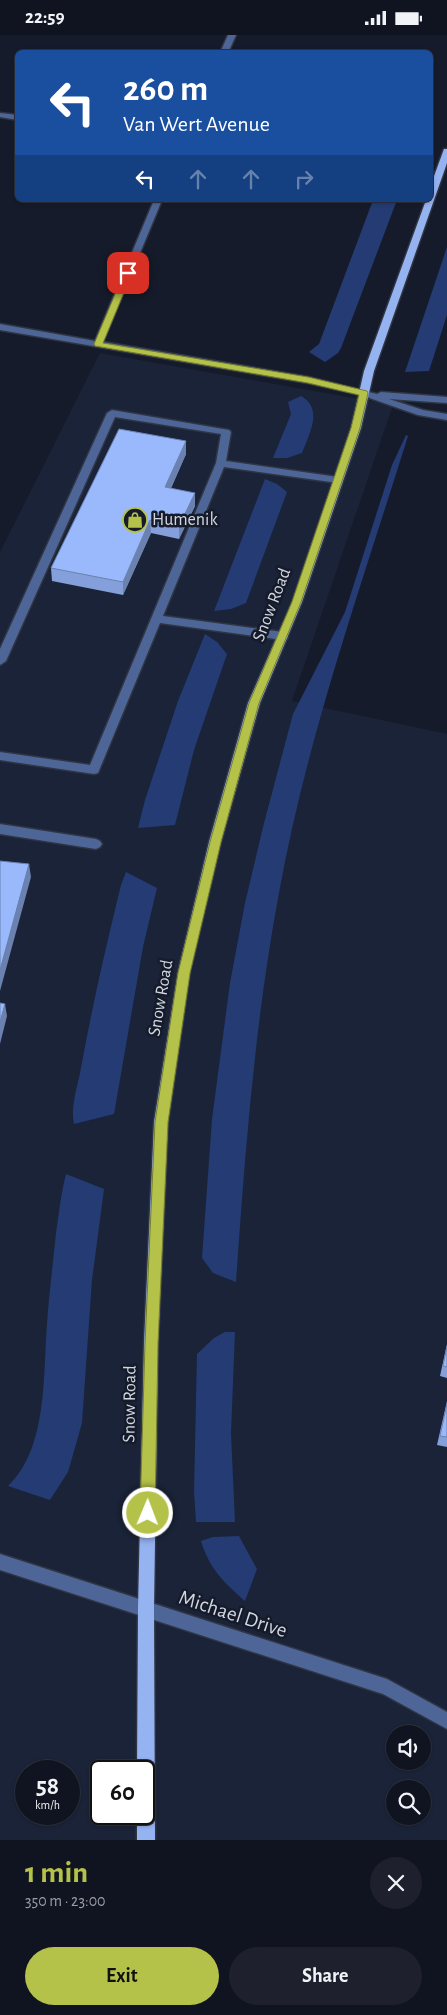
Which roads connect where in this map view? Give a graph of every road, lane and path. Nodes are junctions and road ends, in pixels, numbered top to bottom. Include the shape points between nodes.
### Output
1 (232, 35) edge
2 (225, 50) edge
3 (0, 115) edge
4 (15, 118) edge
5 (447, 151) edge
6 (433, 191) edge
7 (157, 202) edge
8 (429, 202) edge
9 (0, 327) edge
10 (98, 344) junction
11 (364, 393) junction
12 (447, 401) edge
13 (447, 417) edge
14 (221, 463) junction
15 (338, 480) junction
16 (157, 619) junction
17 (283, 636) junction
18 (0, 661) edge
19 (0, 756) edge
20 (0, 829) edge
21 (96, 843) dead end
22 (0, 1562) edge
23 (146, 1608) junction
24 (447, 1721) edge
25 (146, 1840) edge

1 - 2 street
3 - 4 street
5 - 6 main road, Snow Road
7 - 10 street
8 - 11 main road, Snow Road
9 - 10 street
10 - 11 street via 308,380
11 - 12 street
11 - 13 street via 421,413
11 - 15 main road, Snow Road
14 - 15 street
14 - 16 street
14 - 18 street via 226,433 112,413
15 - 17 main road, Snow Road
16 - 17 street
16 - 19 street via 94,770
17 - 23 main road, Snow Road via 254,703 213,851 184,973 161,1122 151,1343
20 - 21 street
22 - 23 street, Michael Drive
23 - 24 street, Michael Drive via 387,1687
23 - 25 main road, Snow Road

